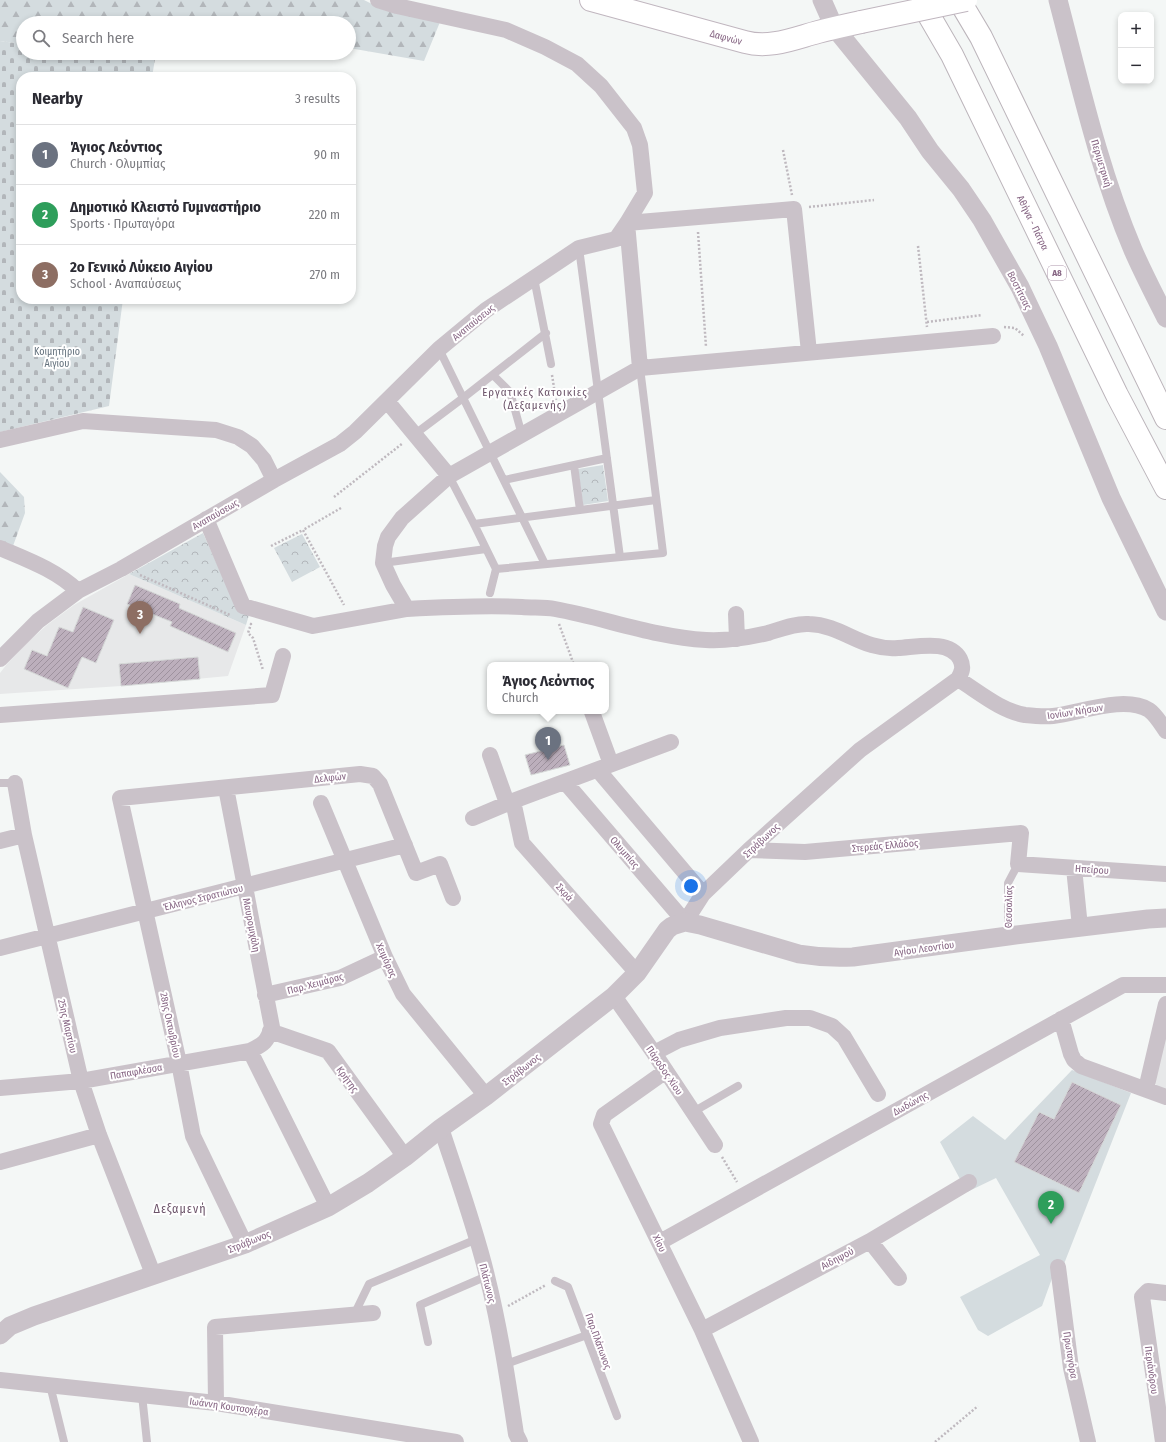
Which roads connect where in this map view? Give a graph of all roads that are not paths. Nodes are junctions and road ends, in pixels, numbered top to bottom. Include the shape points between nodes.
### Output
1 (378, 0) edge
2 (591, 0) edge
3 (822, 0) edge
4 (920, 0) edge
5 (959, 0) edge
6 (966, 0) edge
7 (1058, 0) edge
8 (834, 27) junction
9 (627, 223) junction
10 (579, 248) junction
11 (534, 278) junction
12 (1166, 318) edge
13 (997, 331) road end
14 (546, 333) junction
15 (439, 350) junction
16 (809, 352) junction
17 (551, 364) road end
18 (640, 368) junction
19 (493, 374) junction
20 (598, 392) junction
21 (463, 398) junction
22 (387, 401) junction
23 (1166, 418) edge
24 (415, 434) junction
25 (522, 435) junction
26 (0, 440) edge
27 (490, 453) junction
28 (607, 458) junction
29 (574, 465) junction
30 (449, 476) junction
31 (274, 480) junction
32 (504, 480) junction
33 (1166, 488) edge
34 (656, 500) junction
35 (613, 506) junction
36 (580, 510) junction
37 (523, 518) junction
38 (206, 519) junction
39 (474, 524) junction
40 (0, 548) edge
41 (486, 548) junction
42 (620, 557) junction
43 (383, 564) junction
44 (545, 564) junction
45 (496, 569) junction
46 (78, 591) junction
47 (490, 593) dead end
48 (407, 608) junction
49 (1166, 611) edge
50 (736, 614) dead end
51 (737, 639) junction
52 (283, 656) dead end
53 (0, 658) edge
54 (958, 679) junction
55 (0, 714) edge
56 (592, 714) edge
57 (1166, 731) edge
58 (670, 742) dead end
59 (490, 755) dead end
60 (604, 767) junction
61 (565, 782) junction
62 (8, 783) edge
63 (226, 788) junction
64 (120, 798) joint
65 (510, 802) junction
66 (321, 803) dead end
67 (473, 818) dead end
68 (1021, 833) joint
69 (24, 835) junction
70 (0, 841) edge
71 (405, 845) junction
72 (749, 850) junction
73 (345, 860) junction
74 (1018, 864) junction
75 (1074, 868) junction
76 (1166, 874) edge
77 (245, 886) junction
78 (703, 894) junction
79 (453, 898) dead end
80 (146, 912) junction
81 (1166, 918) edge
82 (685, 922) junction
83 (1080, 927) junction
84 (46, 936) junction
85 (1008, 936) junction
86 (0, 948) edge
87 (385, 957) junction
88 (637, 973) junction
89 (1166, 985) edge
90 (265, 995) junction
91 (614, 996) junction
92 (1166, 1004) edge
93 (1061, 1019) junction
94 (269, 1035) junction
95 (250, 1051) junction
96 (654, 1054) junction
97 (179, 1063) junction
98 (666, 1071) junction
99 (81, 1081) junction
100 (738, 1086) dead end
101 (0, 1088) edge
102 (1146, 1089) junction
103 (878, 1094) dead end
104 (486, 1096) junction
105 (1166, 1097) edge
106 (693, 1112) junction
107 (441, 1128) junction
108 (99, 1135) junction
109 (715, 1145) road end
110 (405, 1157) junction
111 (0, 1162) edge
112 (970, 1182) dead end
113 (328, 1207) junction
114 (477, 1239) junction
115 (870, 1241) junction
116 (660, 1242) junction
117 (245, 1244) junction
118 (1058, 1267) dead end
119 (153, 1274) junction
120 (487, 1276) junction
121 (899, 1278) dead end
122 (555, 1281) road end
123 (1165, 1289) edge
124 (373, 1313) dead end
125 (354, 1315) junction
126 (702, 1330) junction
127 (0, 1335) edge
128 (587, 1336) junction
129 (428, 1342) dead end
130 (506, 1364) junction
131 (1159, 1375) edge
132 (0, 1380) edge
133 (50, 1385) junction
134 (142, 1395) junction
135 (216, 1403) junction
136 (617, 1416) dead end
137 (64, 1442) edge
138 (147, 1442) edge
139 (456, 1442) edge
140 (520, 1442) edge
141 (751, 1442) edge
142 (1088, 1442) edge
143 (1163, 1442) edge

1 - 9 street, Αναπαύσεως via 506,30 577,64 590,75 634,128 640,145 645,193
2 - 8 main road, Δαφνών via 751,44 775,43
3 - 8 street, Βοστίτσας
4 - 33 main road, Αθήνα - Πάτρα / Α8 via 952,55 1117,395
5 - 23 main road via 981,37
6 - 8 main road, Δαφνών, bridge
7 - 12 street, Περιμετρική via 1110,189 1133,250
8 - 49 street, Βοστίτσας via 908,118 930,151 961,189 1020,287 1048,346 1111,498
9 - 10 street, Αναπαύσεως via 616,239
9 - 16 street via 794,209
9 - 18 street
10 - 11 street, Αναπαύσεως
10 - 20 lane
11 - 14 lane
11 - 15 street, Αναπαύσεως via 486,310
13 - 16 street via 929,342
14 - 17 lane
14 - 19 lane
15 - 21 lane
15 - 22 street, Αναπαύσεως
16 - 18 street
18 - 20 street
18 - 34 lane
19 - 21 lane
19 - 25 lane via 510,392
20 - 25 street
20 - 28 lane
21 - 24 lane
21 - 27 lane
22 - 24 street
22 - 31 street, Αναπαύσεως via 340,444
24 - 30 street
25 - 27 street
26 - 31 street via 83,421 216,430 238,437 252,446 264,460
27 - 30 street
27 - 32 lane
28 - 29 lane
28 - 35 lane
29 - 32 lane
29 - 36 lane
30 - 39 lane
30 - 43 street via 402,518 388,537
31 - 38 street, Αναπαύσεως
32 - 37 lane
34 - 35 lane
34 - 42 lane via 663,553
35 - 36 lane
35 - 42 lane
36 - 37 lane
37 - 39 lane
37 - 44 lane
38 - 46 street, Αναπαύσεως
38 - 48 street via 243,606 313,626
39 - 41 lane
40 - 46 street via 44,567
41 - 43 lane
41 - 45 lane
42 - 44 lane
43 - 48 street
44 - 45 lane
45 - 47 lane
46 - 53 street, Αναπαύσεως via 38,621
48 - 51 street via 472,606 554,609 664,635 705,640
50 - 51 street
51 - 54 street via 800,624 820,625 875,646 931,646 952,650 963,665
52 - 55 street via 272,695
54 - 57 street, Ιονίων Νήσων via 1004,708 1020,714 1053,716 1128,704 1148,709
54 - 72 street, Στράβωνος via 860,750
56 - 60 street
58 - 60 street
59 - 65 street, Σκρά
60 - 61 street
60 - 78 street
61 - 65 street
61 - 82 street, Ολυμπίας
62 - 69 street, 25ης Μαρτίου
63 - 64 street, Δελφών
63 - 71 street, Δελφών via 360,774 373,776 380,784
63 - 77 street, Μαυρομιχάλη
64 - 80 street, 28ης Οκτωβρίου
65 - 67 street
65 - 88 street, Σκρά via 522,843
66 - 73 street, Χειμάρας
68 - 72 street, Στερεάς Ελλάδος via 805,852
68 - 74 street, Θεσσαλίας
69 - 70 street
69 - 84 street, 25ης Μαρτίου
71 - 73 street, Έλληνος Στρατιώτου
71 - 79 street, Δελφών via 416,873 440,864
72 - 78 street, Στράβωνος
73 - 77 street, Έλληνος Στρατιώτου
73 - 87 street, Χειμάρας
74 - 75 street, Ηπείρου
74 - 85 lane, Θεσσαλίας via 1008,883
75 - 76 street, Ηπείρου
75 - 83 street
77 - 80 street, Έλληνος Στρατιώτου
77 - 90 street, Μαυρομιχάλη
78 - 82 street, Στράβωνος
80 - 84 street, Έλληνος Στρατιώτου
80 - 97 street, 28ης Οκτωβρίου
81 - 83 street, Αγίου Λεοντίου
82 - 85 street, Αγίου Λεοντίου via 799,954 826,958 853,957
82 - 88 street, Στράβωνος via 667,930
83 - 85 street, Αγίου Λεοντίου
84 - 86 street, Έλληνος Στρατιώτου
84 - 99 street, 25ης Μαρτίου
87 - 90 street, Παρ. Χειμάρας via 340,978
87 - 104 street, Χειμάρας via 403,994
88 - 91 street, Στράβωνος
89 - 93 street, Δωδώνης via 1123,985
90 - 94 street, Μαυρομιχάλη via 272,1027
91 - 96 street, Πάροδος Χίου
91 - 104 street, Στράβωνος
92 - 102 street
93 - 102 street via 1074,1060 1081,1066
93 - 116 street, Δωδώνης
94 - 95 street, Παπαφλέσσα via 264,1044
94 - 110 street, Κρήτης via 328,1050
95 - 97 street, Παπαφλέσσα
95 - 113 street
96 - 98 street, Πάροδος Χίου
96 - 103 street via 679,1040 720,1028 786,1018 810,1018 832,1026 844,1037
97 - 99 street, Παπαφλέσσα
97 - 117 street, 28ης Οκτωβρίου via 193,1136
98 - 106 street, Πάροδος Χίου
98 - 116 street, Χίου via 604,1115 601,1124
99 - 101 street, Παπαφλέσσα
99 - 108 street, 25ης Μαρτίου
100 - 106 lane
102 - 105 street
104 - 107 street, Στράβωνος
106 - 109 street, Πάροδος Χίου
107 - 110 street, Στράβωνος
107 - 114 street, Πλάτωνος
108 - 111 street
108 - 119 street, 25ης Μαρτίου
110 - 113 street, Στράβωνος
112 - 115 street, Αιδηψού
113 - 117 street, Στράβωνος
114 - 120 street, Πλάτωνος
114 - 125 lane via 369,1284
115 - 121 street
115 - 126 street, Αιδηψού
116 - 126 street, Χίου
117 - 119 street, Στράβωνος
118 - 142 street, Πρωταγόρα via 1072,1368
119 - 127 street, Στράβωνος via 22,1320
120 - 129 lane via 420,1305
120 - 130 street, Πλάτωνος
122 - 128 lane, Παρ.Πλάτωνος via 568,1287
123 - 131 street, Περιάνδρου via 1148,1291 1142,1297
124 - 125 street
125 - 135 street via 215,1327
126 - 141 street, Χίου
128 - 130 lane
128 - 136 lane, Παρ.Πλάτωνος
130 - 140 street, Πλάτωνος via 516,1434
131 - 143 street, Περιάνδρου
132 - 133 street, Ιωάννη Κουτσοχέρα
133 - 134 street, Ιωάννη Κουτσοχέρα
133 - 137 lane
134 - 135 street, Ιωάννη Κουτσοχέρα
134 - 138 lane
135 - 139 street, Ιωάννη Κουτσοχέρα

